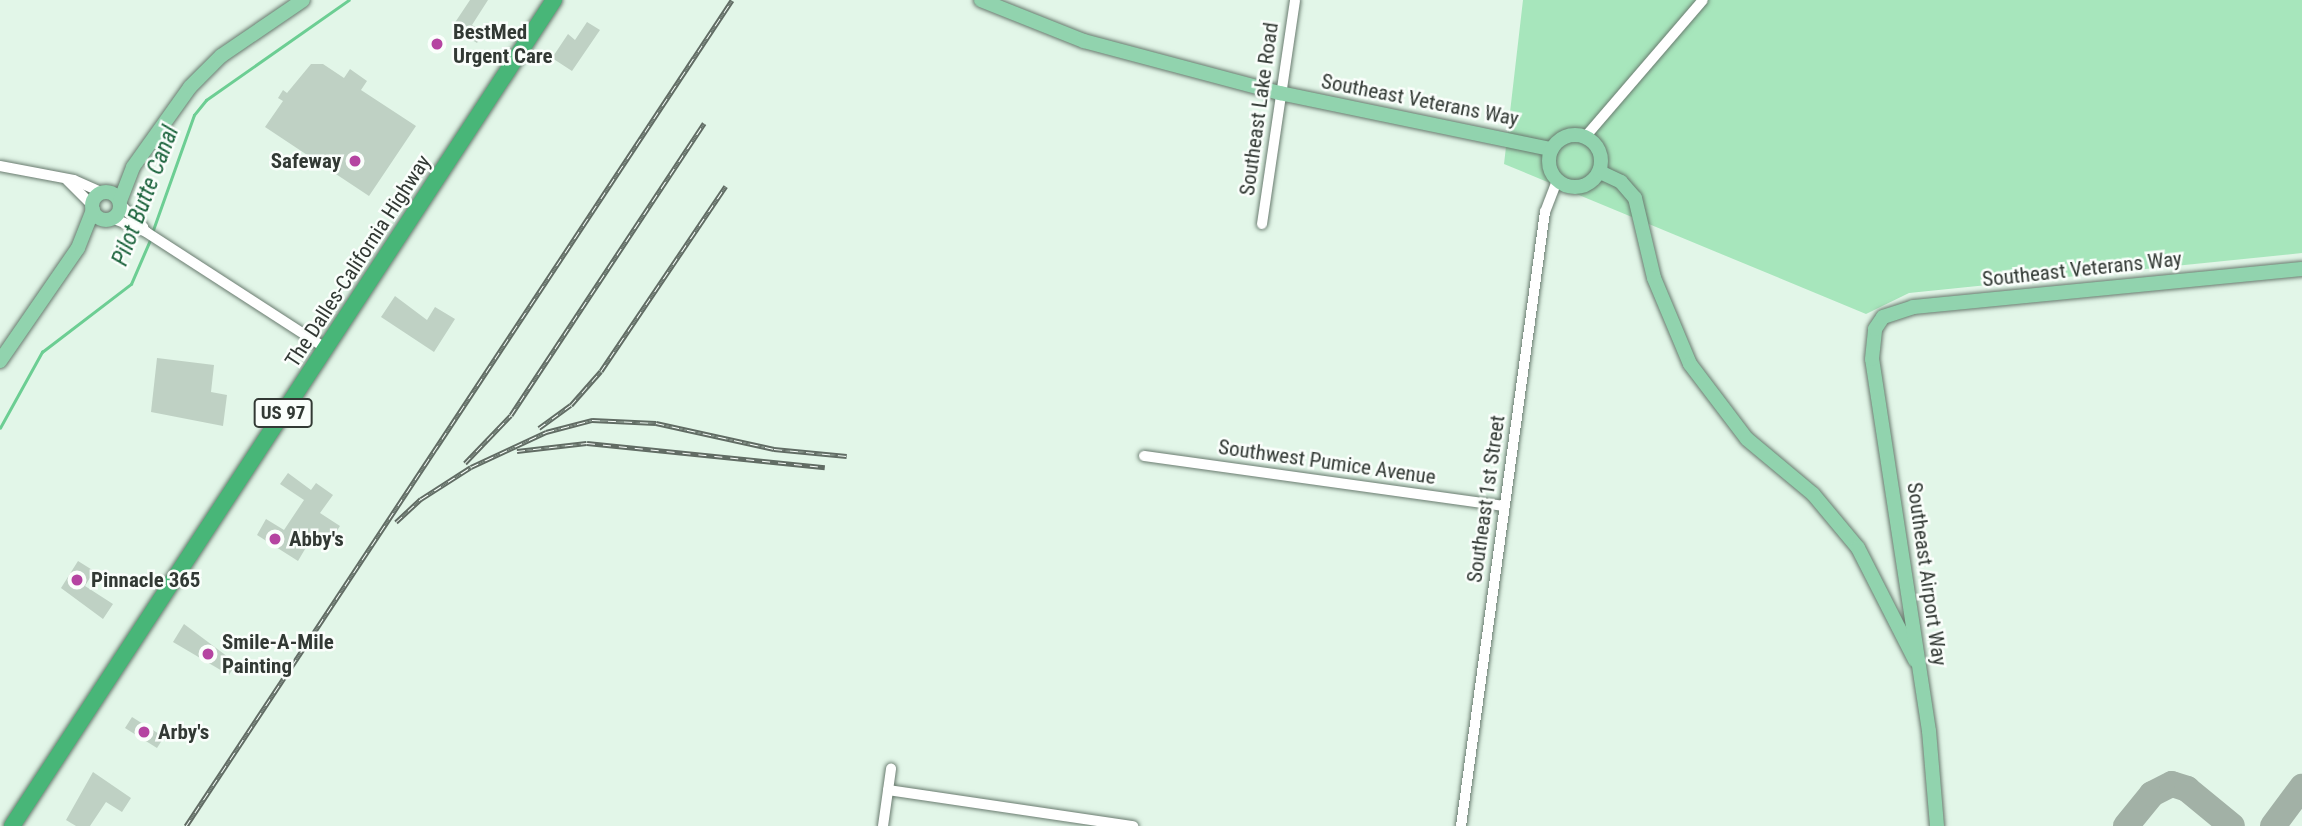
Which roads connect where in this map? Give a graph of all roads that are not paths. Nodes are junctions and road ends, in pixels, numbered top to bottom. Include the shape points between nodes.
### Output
1 (303, 0) edge
2 (554, 0) edge
3 (981, 0) edge
4 (1295, 0) edge
5 (1703, 0) edge
6 (1280, 93) junction
7 (1587, 136) junction
8 (1551, 149) junction
9 (0, 166) edge
10 (133, 167) junction
11 (1600, 172) junction
12 (67, 180) junction
13 (1557, 180) junction
14 (105, 192) junction
15 (120, 202) junction
16 (93, 207) junction
17 (109, 219) junction
18 (1262, 224) dead end
19 (146, 232) junction
20 (78, 248) junction
21 (2302, 269) edge
22 (1875, 329) joint
23 (325, 348) junction
24 (0, 361) edge
25 (1144, 456) dead end
26 (1505, 506) junction
27 (1920, 670) junction
28 (891, 769) dead end
29 (888, 790) junction
30 (12, 826) edge
31 (883, 826) edge
32 (1133, 826) edge
33 (1461, 826) edge
34 (1937, 826) edge

1 - 10 main road via 221,56 198,79
2 - 23 highway, The Dalles-California Highway / US 97
3 - 6 main road, Southeast Veterans Way via 1084,41
4 - 6 street, Southeast Lake Road
5 - 7 street
6 - 8 main road, Southeast Veterans Way
6 - 18 street, Southeast Lake Road
7 - 8 main road via 1562,137
7 - 11 main road via 1599,148
8 - 13 main road via 1549,166
9 - 12 street
10 - 14 main road
10 - 15 main road
11 - 13 main road via 1581,187
11 - 27 main road via 1621,181 1635,198 1654,278 1690,364 1747,439 1813,494 1858,548
12 - 14 street
12 - 16 street
13 - 26 street, Southeast 1st Street via 1545,212
14 - 15 main road
14 - 16 main road
15 - 17 main road
15 - 19 street
16 - 17 main road
16 - 20 main road
17 - 19 street
17 - 20 main road
19 - 23 street
20 - 24 main road
21 - 22 main road, Southeast Veterans Way via 1913,307 1883,317
22 - 27 main road, Southeast Airport Way via 1872,359
23 - 30 highway, The Dalles-California Highway / US 97
25 - 26 street, Southwest Pumice Avenue
26 - 33 street, Southeast 1st Street
27 - 34 main road, Southeast Airport Way
28 - 29 street
29 - 31 street
29 - 32 street

